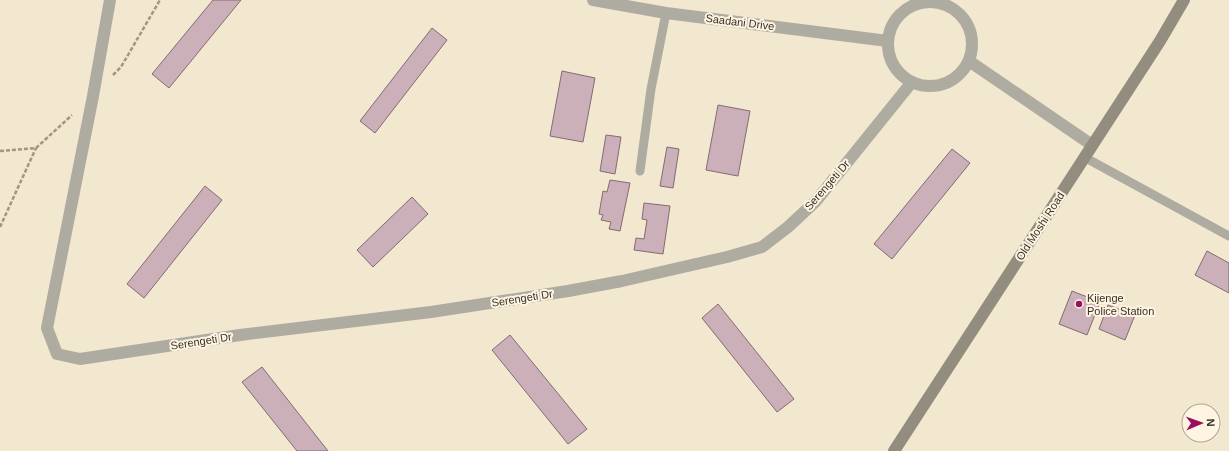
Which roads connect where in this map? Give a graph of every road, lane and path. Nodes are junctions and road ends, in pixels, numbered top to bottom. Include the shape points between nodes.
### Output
1 (110, 0) edge
2 (593, 0) edge
3 (1184, 0) edge
4 (937, 1) edge
5 (666, 13) junction
6 (888, 41) junction
7 (969, 61) junction
8 (912, 82) junction
9 (1092, 145) junction
10 (36, 148) dead end
11 (1084, 157) junction
12 (640, 171) dead end
13 (0, 227) edge
14 (1229, 236) edge
15 (894, 451) edge

1 - 8 street, Serengeti Dr via 47,328 57,354 80,359 240,335 454,309 568,291 622,281 762,247 816,201
2 - 5 street, Saadani Drive
3 - 9 main road, Old Moshi Road
4 - 6 street via 923,2 910,7 891,27
4 - 7 street via 960,13 967,23 972,36
5 - 6 street, Saadani Drive
5 - 12 lane via 651,89
6 - 8 street via 889,54 894,65
7 - 8 street via 962,72 951,81 938,86 924,86
7 - 9 street
9 - 11 main road, Old Moshi Road
10 - 13 path
11 - 14 lane
11 - 15 main road, Old Moshi Road

